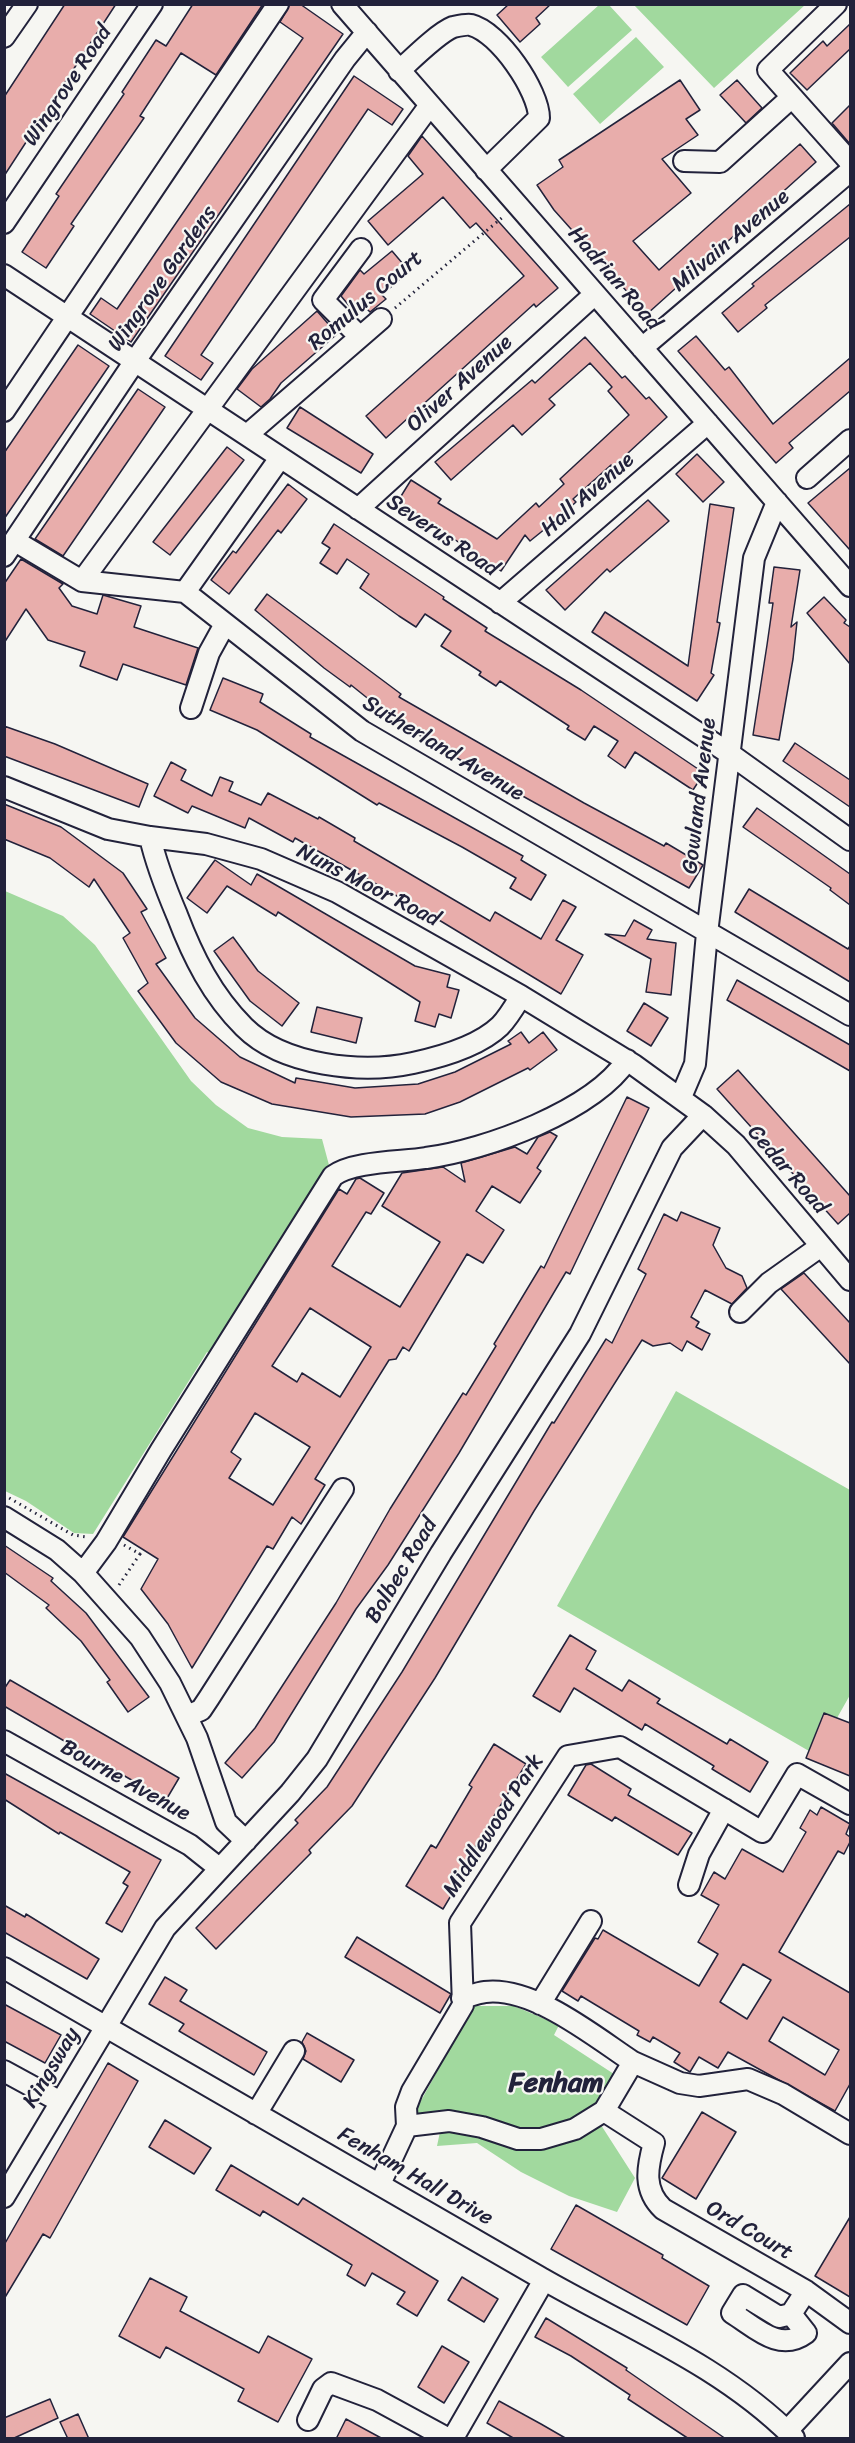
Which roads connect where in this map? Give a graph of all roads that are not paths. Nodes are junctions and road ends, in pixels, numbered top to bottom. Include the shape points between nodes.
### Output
1 (27, 4) edge
2 (152, 4) edge
3 (278, 4) edge
4 (342, 4) edge
5 (836, 4) edge
6 (367, 33) junction
7 (4, 37) edge
8 (399, 71) junction
9 (792, 97) junction
10 (430, 105) junction
11 (684, 161) dead end
12 (850, 162) edge
13 (486, 170) junction
14 (850, 171) edge
15 (4, 223) edge
16 (362, 249) dead end
17 (4, 275) edge
18 (595, 294) junction
19 (69, 318) junction
20 (381, 319) road end
21 (360, 337) junction
22 (642, 348) junction
23 (135, 361) junction
24 (4, 411) edge
25 (209, 411) junction
26 (708, 423) junction
27 (247, 435) junction
28 (850, 440) edge
29 (280, 458) junction
30 (807, 478) dead end
31 (777, 502) junction
32 (358, 509) junction
33 (10, 548) edge
34 (82, 581) junction
35 (850, 586) edge
36 (185, 592) junction
37 (500, 603) junction
38 (225, 624) junction
39 (191, 708) dead end
40 (730, 754) junction
41 (4, 787) edge
42 (150, 837) junction
43 (850, 840) edge
44 (707, 933) junction
45 (521, 996) junction
46 (850, 1015) edge
47 (627, 1060) junction
48 (681, 1096) junction
49 (703, 1115) junction
50 (821, 1246) junction
51 (850, 1280) edge
52 (740, 1312) dead end
53 (343, 1489) dead end
54 (4, 1516) edge
55 (83, 1573) junction
56 (187, 1716) junction
57 (4, 1741) edge
58 (850, 1804) edge
59 (724, 1809) junction
60 (246, 1841) junction
61 (219, 1868) junction
62 (689, 1885) dead end
63 (591, 1921) dead end
64 (4, 1968) edge
65 (462, 1998) junction
66 (540, 2004) junction
67 (105, 2026) junction
68 (294, 2050) dead end
69 (633, 2062) junction
70 (4, 2071) edge
71 (59, 2101) junction
72 (604, 2111) junction
73 (256, 2114) junction
74 (407, 2126) junction
75 (850, 2134) edge
76 (380, 2184) junction
77 (4, 2197) edge
78 (544, 2280) junction
79 (806, 2291) junction
80 (791, 2314) dead end
81 (850, 2323) edge
82 (850, 2363) edge
83 (308, 2420) dead end
84 (791, 2435) edge
85 (447, 2439) edge
86 (453, 2439) edge

1 - 7 street
2 - 15 street, Wingrove Road
3 - 19 street
4 - 6 street, Hadrian Road
5 - 9 street via 768,70
6 - 8 street, Hadrian Road
6 - 23 street, Wingrove Gardens
8 - 10 street, Hadrian Road
8 - 13 street via 452,28 471,24 488,34 524,73 539,105 539,118
9 - 11 street via 720,162
9 - 12 street
10 - 13 street, Hadrian Road
10 - 25 street
13 - 18 street, Hadrian Road
14 - 22 street, Milvain Avenue
16 - 21 street via 323,300
17 - 19 street, Severus Road
18 - 22 street, Hadrian Road
18 - 32 street, Oliver Avenue
19 - 23 street, Severus Road
19 - 24 street
20 - 21 street, Romulus Court
21 - 27 street, Romulus Court
22 - 26 street, Hadrian Road
23 - 25 street, Severus Road
23 - 33 street, Wingrove Gardens
25 - 27 street, Severus Road
25 - 34 street
26 - 31 street, Hadrian Road
26 - 37 street, Hall Avenue
27 - 29 street, Severus Road
28 - 30 street
29 - 32 street, Severus Road
29 - 36 street
31 - 35 street, Hadrian Road
31 - 40 street, Gowland Avenue via 754,558
32 - 37 street, Severus Road
33 - 34 street
34 - 36 street
36 - 38 street, Sutherland Avenue
37 - 40 street, Severus Road
38 - 39 street via 209,653
38 - 44 street, Sutherland Avenue via 362,731
40 - 43 street, Severus Road
40 - 44 street, Gowland Avenue
41 - 42 street, Nuns Moor Road via 108,829
42 - 45 street, Nuns Moor Road via 206,844 261,859 337,892
42 - 45 street via 156,863 194,959 218,997 246,1029 279,1049 312,1062 387,1069 466,1047 500,1026
44 - 46 street, Sutherland Avenue
44 - 48 street, Gowland Avenue via 695,1064
45 - 47 street, Nuns Moor Road
47 - 48 street, Nuns Moor Road
47 - 55 street via 616,1077 579,1102 506,1139 444,1156 341,1170 333,1176
48 - 49 street, Cedar Road
49 - 50 street, Cedar Road via 736,1145
49 - 60 street, Bolbec Road via 672,1148 580,1334 317,1759
50 - 51 street, Cedar Road
50 - 52 street via 769,1283
53 - 56 street via 201,1710
54 - 55 street via 57,1550
55 - 56 street via 140,1637
56 - 60 street via 226,1822
57 - 61 street, Bourne Avenue via 190,1845
58 - 59 street, Middlewood Park via 797,1774 762,1832
59 - 62 street via 699,1854
59 - 65 street, Middlewood Park via 620,1747 568,1756 460,1923
60 - 61 street, Bolbec Road
61 - 67 street, Bolbec Road via 165,1928
63 - 66 street
64 - 67 street, Fenham Hall Drive
65 - 66 street via 486,1992 509,1994
65 - 74 street, Middlewood Park via 463,2005 412,2091 406,2108
66 - 69 street
67 - 71 street, Kingsway
67 - 73 street, Fenham Hall Drive
68 - 73 street
69 - 72 street
69 - 75 street via 680,2083 699,2086 748,2079 783,2094
70 - 71 street
71 - 77 street, Kingsway
72 - 74 street via 575,2129 541,2139 518,2139 449,2121
72 - 79 street, Ord Court via 654,2143 647,2166 652,2198 663,2209
73 - 76 street, Fenham Hall Drive
74 - 76 street, Middlewood Park
76 - 78 street, Fenham Hall Drive
78 - 84 street, Fenham Hall Drive via 663,2342 730,2385
78 - 86 street
79 - 80 street
79 - 81 street, Ord Court
82 - 84 street
83 - 85 street via 331,2383 377,2400

